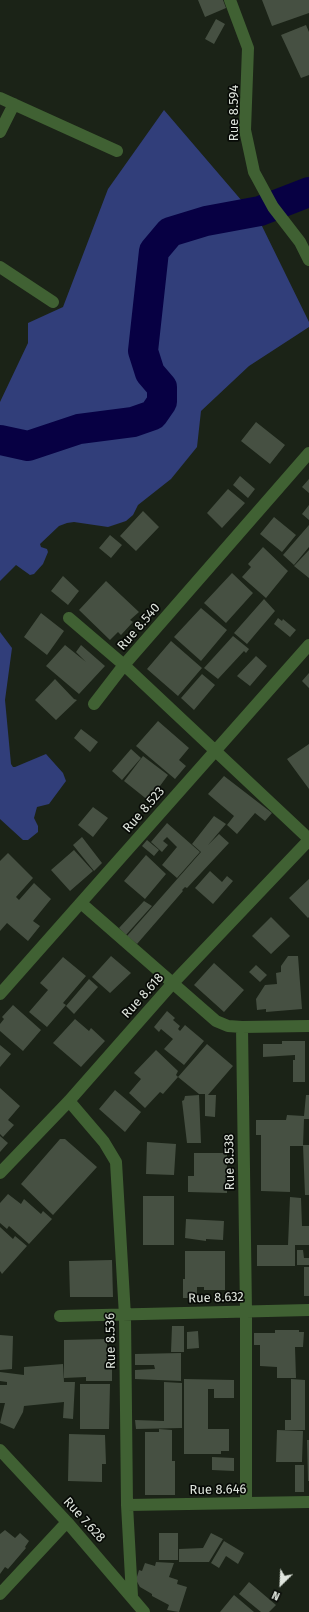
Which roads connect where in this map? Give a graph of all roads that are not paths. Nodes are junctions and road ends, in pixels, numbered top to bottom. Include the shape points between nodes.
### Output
1 (230, 0) edge
2 (0, 98) edge
3 (14, 104) junction
4 (0, 132) edge
5 (117, 151) dead end
6 (309, 260) edge
7 (0, 267) edge
8 (53, 302) dead end
9 (309, 453) edge
10 (69, 618) dead end
11 (309, 645) edge
12 (124, 665) junction
13 (94, 704) dead end
14 (215, 749) junction
15 (309, 840) edge
16 (81, 903) junction
17 (172, 984) junction
18 (0, 994) edge
19 (242, 1026) junction
20 (309, 1026) edge
21 (69, 1101) junction
22 (0, 1173) edge
23 (309, 1310) edge
24 (246, 1311) junction
25 (60, 1316) dead end
26 (125, 1316) junction
27 (0, 1450) edge
28 (309, 1502) edge
29 (246, 1503) junction
30 (127, 1505) junction
31 (67, 1522) junction
32 (0, 1594) edge
33 (132, 1596) junction
34 (144, 1612) edge

1 - 6 street, Rue 8.594 via 248,48 245,130 254,172 273,207 300,242
2 - 3 street
3 - 4 street
3 - 5 street
7 - 8 street
9 - 12 street, Rue 8.540
10 - 12 street
11 - 14 street, Rue 8.523
12 - 13 street
12 - 14 street, Rue 8.540
14 - 15 street, Rue 8.540
14 - 16 street, Rue 8.523
15 - 17 street, Rue 8.618
16 - 17 street
16 - 18 street, Rue 8.523
17 - 19 street via 216,1021 228,1026
17 - 21 street, Rue 8.618
19 - 20 street
19 - 24 street, Rue 8.538
21 - 22 street, Rue 8.618
21 - 26 street, Rue 8.536 via 104,1142 116,1162
23 - 24 street, Rue 8.632
24 - 26 street, Rue 8.632
24 - 29 street, Rue 8.538
25 - 26 street, Rue 8.632
26 - 30 street, Rue 8.536
27 - 31 street, Rue 7.628
28 - 29 street, Rue 8.646
29 - 30 street, Rue 8.646
30 - 33 street, Rue 8.536
31 - 32 street
31 - 33 street, Rue 7.628
33 - 34 street, Rue 7.628

